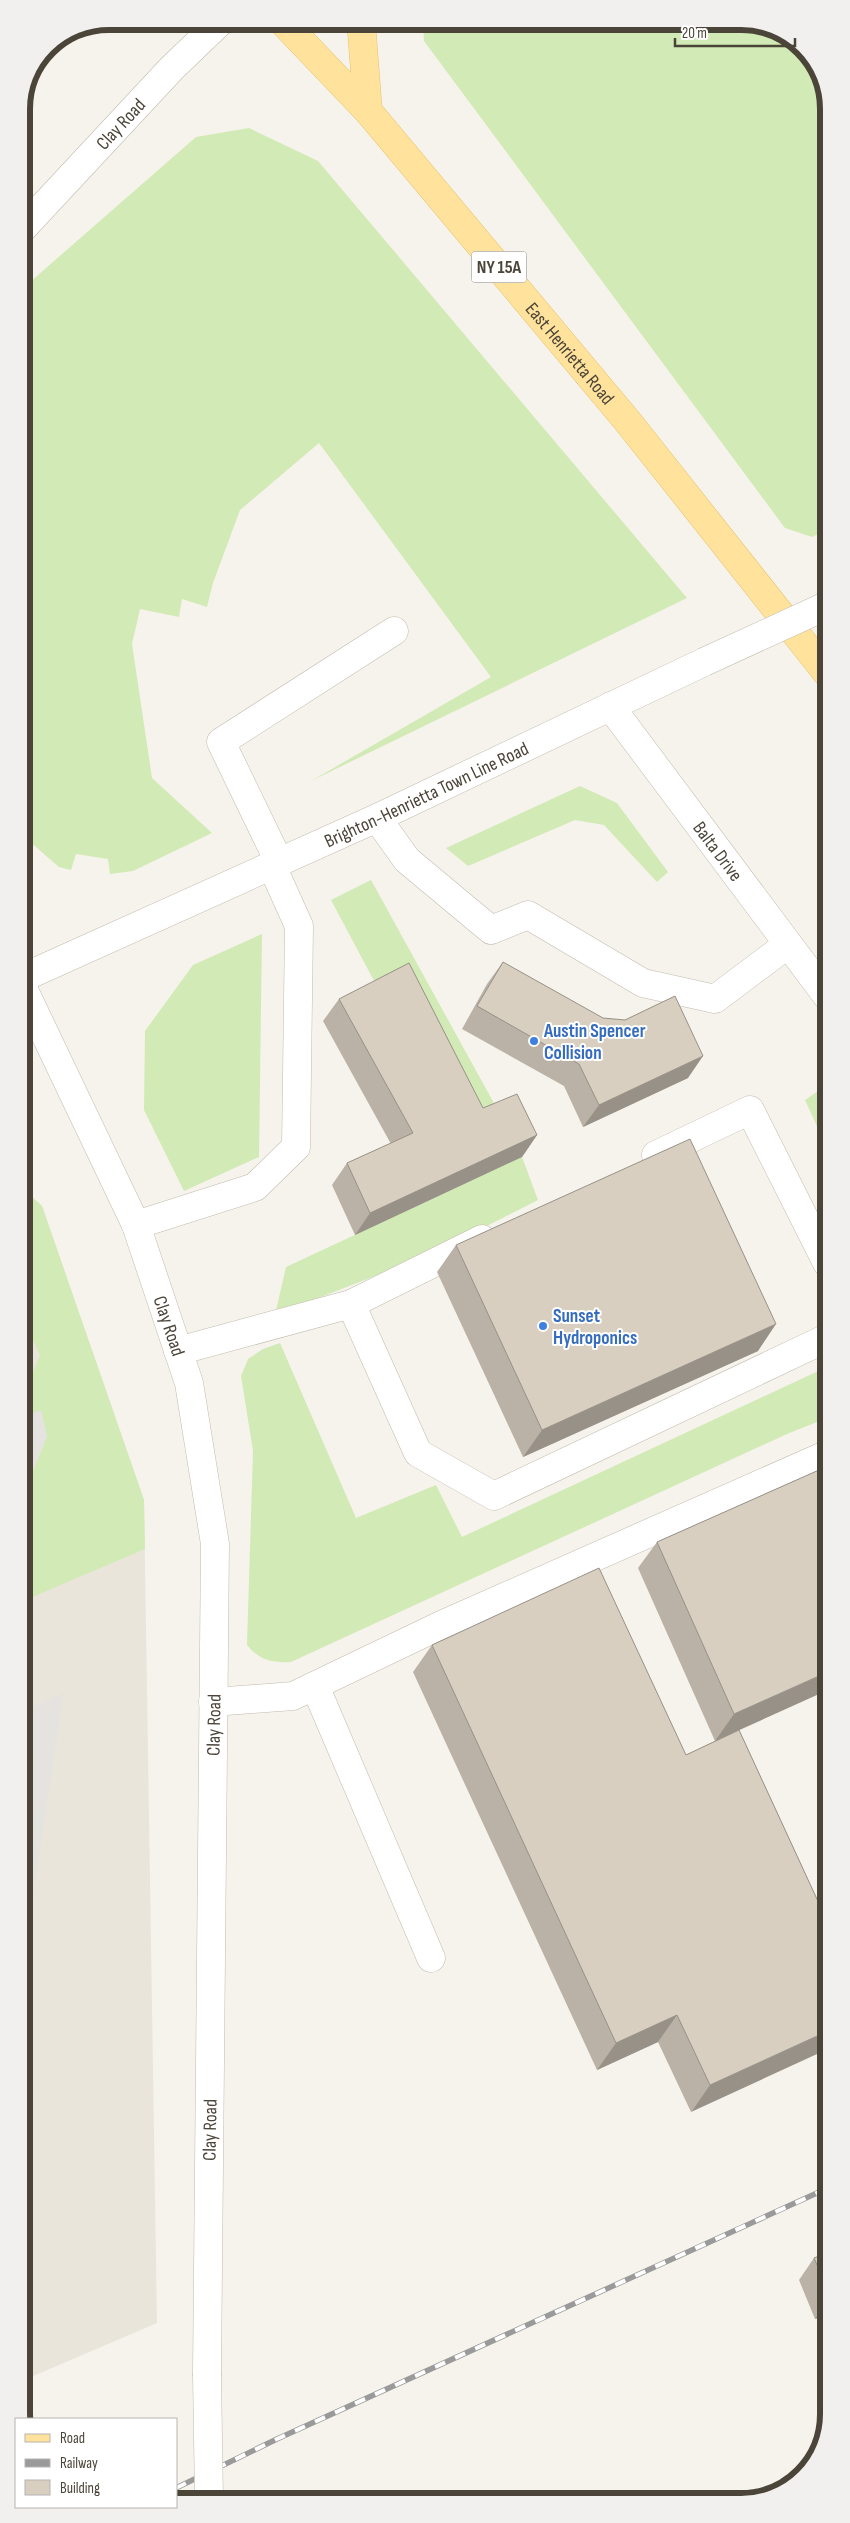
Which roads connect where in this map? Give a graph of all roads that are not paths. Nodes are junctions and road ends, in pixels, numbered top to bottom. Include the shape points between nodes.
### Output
1 (212, 30) edge
2 (291, 30) edge
3 (362, 30) edge
4 (368, 111) junction
5 (30, 220) edge
6 (820, 609) edge
7 (394, 632) dead end
8 (820, 664) edge
9 (610, 706) junction
10 (377, 818) junction
11 (275, 864) junction
12 (787, 945) junction
13 (30, 974) edge
14 (820, 987) edge
15 (30, 1003) edge
16 (635, 1166) edge
17 (136, 1225) junction
18 (503, 1229) edge
19 (820, 1249) edge
20 (351, 1304) junction
21 (820, 1341) edge
22 (178, 1351) junction
23 (820, 1458) edge
24 (315, 1686) junction
25 (213, 1702) junction
26 (431, 1958) dead end
27 (209, 2493) edge

1 - 5 street, Clay Road
2 - 4 main road, East Henrietta Road / NY 15A
3 - 4 main road
4 - 8 main road, East Henrietta Road / NY 15A via 629,423
6 - 9 street, Brighton-Henrietta Town Line Road, bridge
7 - 11 street via 221,742
9 - 10 street, Brighton-Henrietta Town Line Road
9 - 12 street, Balta Drive
10 - 11 street, Brighton-Henrietta Town Line Road
10 - 12 street via 407,860 491,930 528,915 643,983 715,999
11 - 13 street, Brighton-Henrietta Town Line Road
11 - 17 street via 299,926 296,1147 255,1187
12 - 14 street, Balta Drive
15 - 17 street, Clay Road
16 - 19 street via 750,1110
17 - 22 street, Clay Road
18 - 20 street
20 - 21 street via 418,1453 494,1496
20 - 22 street
22 - 25 street, Clay Road via 188,1383 215,1544
23 - 24 street via 439,1626
24 - 25 street via 293,1696
24 - 26 street
25 - 27 street, Clay Road, bridge via 207,2373

